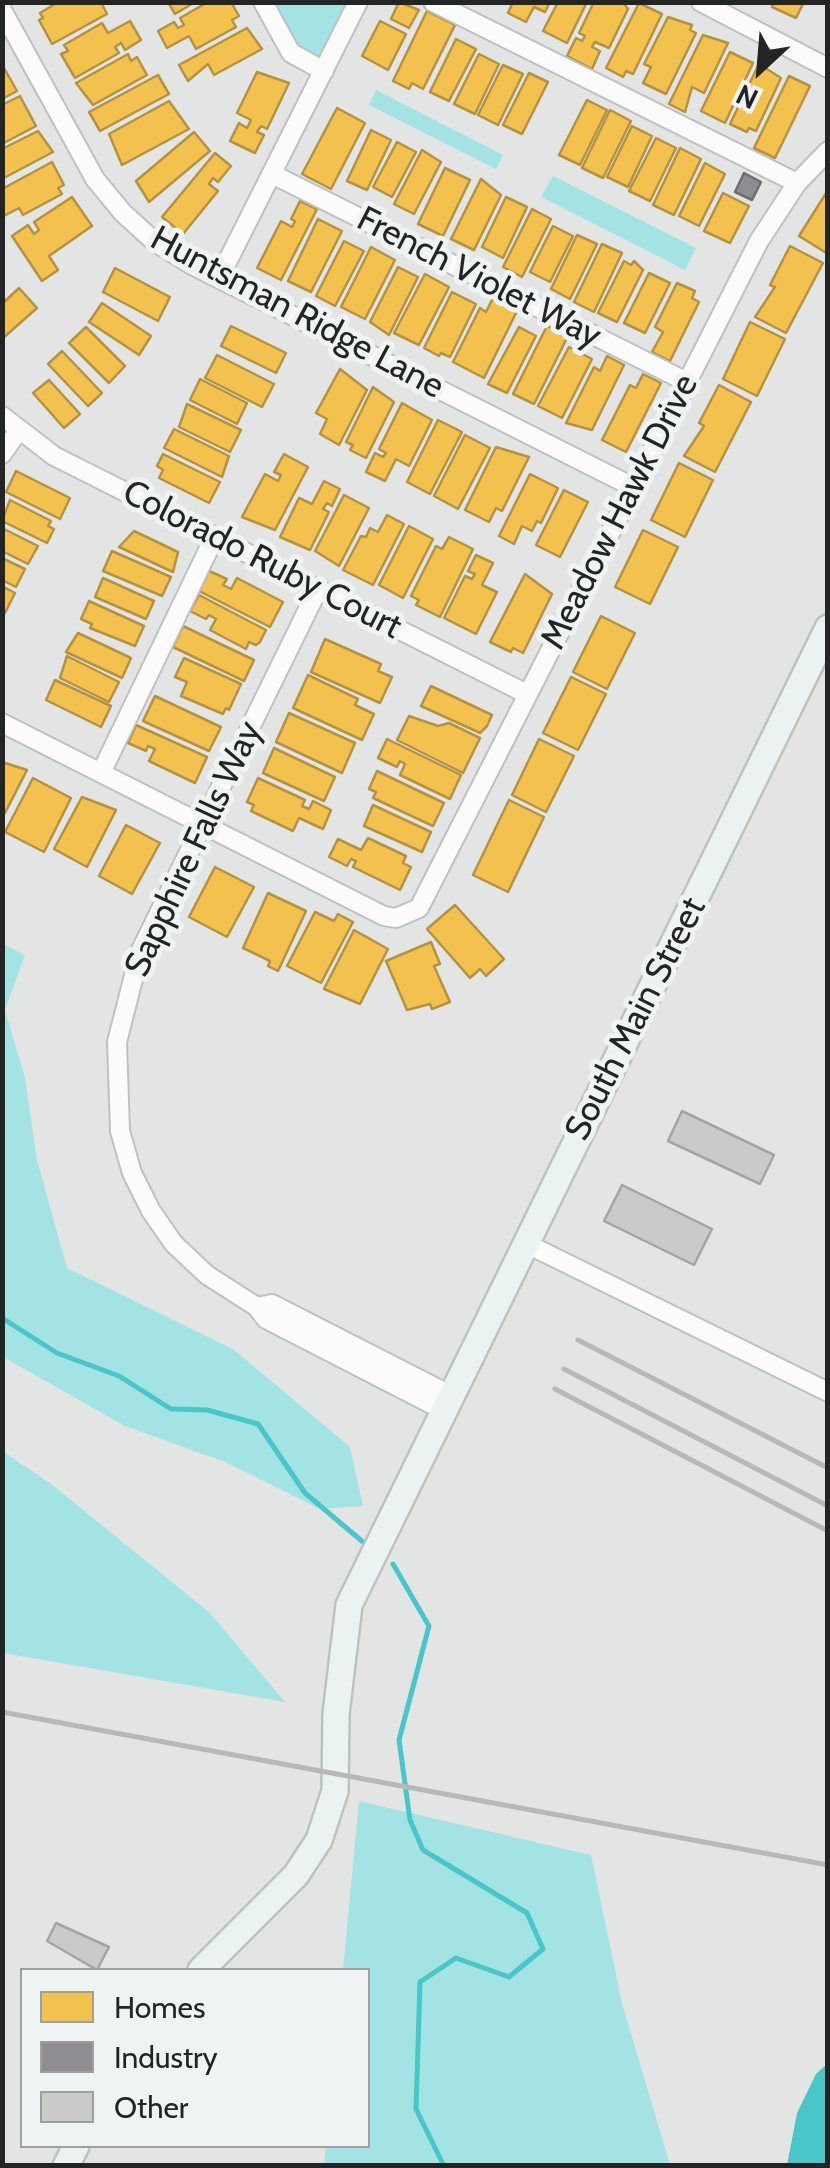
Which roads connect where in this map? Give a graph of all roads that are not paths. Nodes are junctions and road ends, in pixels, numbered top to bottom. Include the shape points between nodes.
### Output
1 (263, 2) edge
2 (358, 2) edge
3 (433, 2) edge
4 (701, 2) edge
5 (2, 10) edge
6 (828, 68) edge
7 (324, 71) junction
8 (824, 159) edge
9 (272, 174) junction
10 (796, 184) junction
11 (219, 278) junction
12 (686, 382) junction
13 (2, 416) edge
14 (19, 430) junction
15 (2, 454) edge
16 (633, 487) junction
17 (214, 536) junction
18 (318, 589) junction
19 (828, 628) edge
20 (527, 694) junction
21 (2, 723) edge
22 (101, 773) junction
23 (204, 825) junction
24 (527, 1244) junction
25 (828, 1392) edge
26 (446, 1402) junction
27 (202, 1968) edge

1 - 7 street via 292,54
2 - 7 street
3 - 10 street
4 - 6 street
5 - 11 street, Huntsman Ridge Lane via 108,197 155,242
7 - 9 street
8 - 10 street, Meadow Hawk Drive
9 - 11 street
9 - 12 street, French Violet Way
10 - 12 street, Meadow Hawk Drive
11 - 16 street, Huntsman Ridge Lane
12 - 16 street, Meadow Hawk Drive
13 - 14 street, Colorado Ruby Court
14 - 15 street
14 - 17 street, Colorado Ruby Court via 54,456
16 - 20 street, Meadow Hawk Drive
17 - 18 street, Colorado Ruby Court
17 - 22 street
18 - 20 street, Colorado Ruby Court
18 - 23 street, Sapphire Falls Way
19 - 24 street, South Main Street
20 - 23 street, Meadow Hawk Drive via 433,886 408,915 384,916
21 - 22 street
22 - 23 street
23 - 26 street, Sapphire Falls Way via 140,952 117,1042 115,1087 132,1173 174,1244 208,1275
24 - 25 street
24 - 26 street, South Main Street
26 - 27 street, South Main Street via 349,1605 335,1791 318,1840 296,1875

